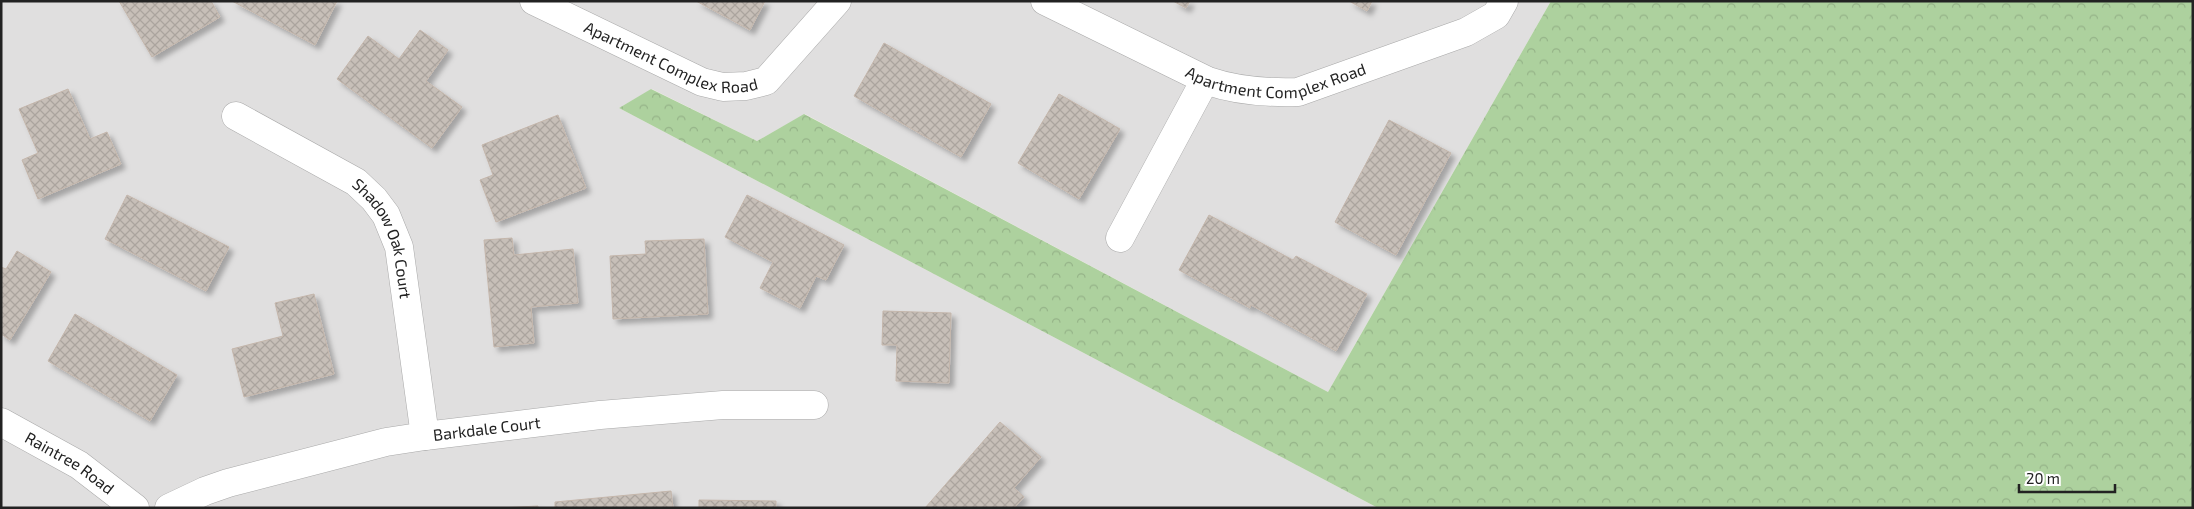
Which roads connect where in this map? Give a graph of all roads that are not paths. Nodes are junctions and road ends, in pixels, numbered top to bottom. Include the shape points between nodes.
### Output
1 (534, 1) edge
2 (837, 1) edge
3 (1045, 1) edge
4 (1504, 1) edge
5 (1206, 80) junction
6 (236, 116) dead end
7 (1120, 238) dead end
8 (814, 405) dead end
9 (1, 422) edge
10 (425, 436) junction
11 (135, 508) edge
12 (169, 508) edge

1 - 2 street, Apartment Complex Road via 702,82 723,87 766,81
3 - 5 street, Apartment Complex Road
4 - 5 street, Apartment Complex Road via 1496,15 1466,32 1298,92 1231,89
5 - 7 street
6 - 10 street, Shadow Oak Court via 356,182 374,198 386,215 399,247
8 - 10 street, Barkdale Court via 722,405 600,415
9 - 11 street, Raintree Road via 79,465
10 - 12 street, Barkdale Court via 386,442 228,483 205,490

